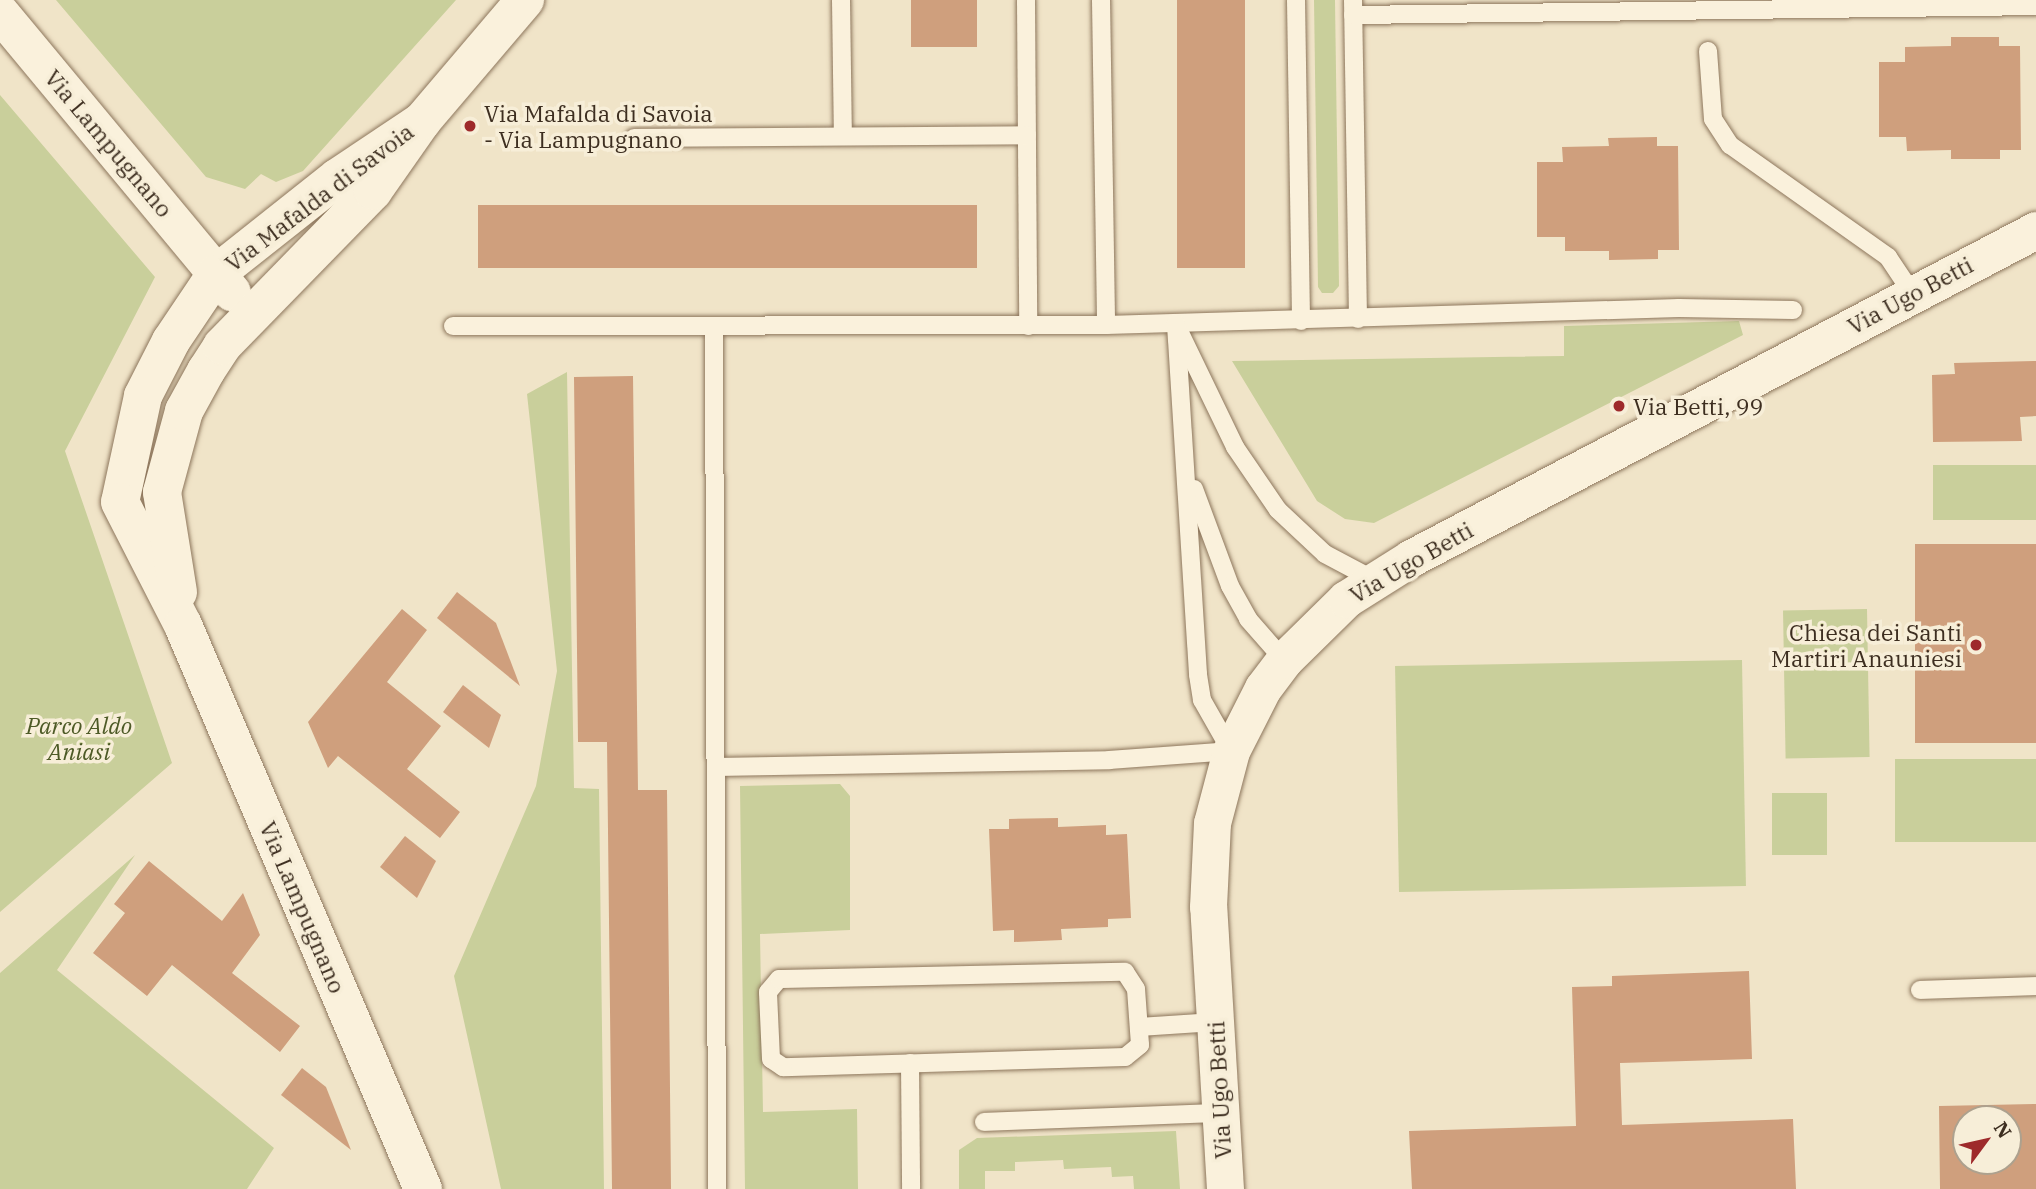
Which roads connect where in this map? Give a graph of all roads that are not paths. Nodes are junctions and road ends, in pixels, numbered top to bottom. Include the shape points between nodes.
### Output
1 (525, 0) edge
2 (841, 0) edge
3 (1026, 0) edge
4 (1101, 0) edge
5 (1296, 0) edge
6 (1796, 5) edge
7 (2036, 6) edge
8 (1353, 8) edge
9 (0, 13) edge
10 (1708, 51) dead end
11 (422, 121) junction
12 (1027, 135) junction
13 (843, 136) junction
14 (634, 138) dead end
15 (2036, 230) edge
16 (216, 274) junction
17 (1912, 293) junction
18 (1793, 310) dead end
19 (251, 315) junction
20 (1358, 319) junction
21 (1301, 321) junction
22 (1176, 324) junction
23 (1105, 325) junction
24 (453, 326) dead end
25 (1028, 326) junction
26 (714, 327) junction
27 (1186, 462) junction
28 (1374, 579) junction
29 (183, 625) junction
30 (1284, 660) junction
31 (1231, 751) junction
32 (716, 767) junction
33 (2036, 986) edge
34 (1920, 990) dead end
35 (1215, 1022) junction
36 (1139, 1027) junction
37 (910, 1063) junction
38 (1220, 1113) junction
39 (984, 1122) dead end
40 (423, 1189) edge
41 (717, 1189) edge
42 (911, 1189) edge
43 (1225, 1189) edge

1 - 11 street, Via Mafalda di Savoia
2 - 13 lane
3 - 12 lane
4 - 23 lane
5 - 21 lane
6 - 7 lane
6 - 8 lane
8 - 20 lane
9 - 16 street, Via Lampugnano
10 - 17 lane via 1713,119 1730,145 1888,257
11 - 16 street, Via Mafalda di Savoia via 337,178
11 - 19 street, Via Mafalda di Savoia via 373,191
12 - 13 lane
12 - 25 lane
13 - 14 lane
15 - 17 street, Via Ugo Betti
16 - 19 street, Via Lampugnano
16 - 29 street, Via Lampugnano via 143,396 120,502
17 - 28 street, Via Ugo Betti
18 - 20 lane via 1679,308
19 - 29 street, Via Lampugnano via 206,371 184,411 171,450 162,492
20 - 21 lane
21 - 22 lane
22 - 23 lane
22 - 27 lane
22 - 28 lane via 1235,447 1278,510 1325,554
23 - 25 lane
24 - 26 lane
25 - 26 lane
26 - 32 lane
27 - 30 lane via 1230,586 1248,619
27 - 31 lane via 1200,687
28 - 30 street, Via Ugo Betti via 1315,625
29 - 40 street, Via Lampugnano
30 - 31 street, Via Ugo Betti
31 - 32 lane via 1108,760
31 - 35 street, Via Ugo Betti via 1212,823 1208,861
32 - 41 lane
33 - 34 lane
35 - 36 lane
35 - 38 street, Via Ugo Betti
36 - 37 lane via 1138,1051 1125,1057
36 - 37 lane via 1134,981 1116,971 783,978 771,983 770,1049 776,1065
37 - 42 lane
38 - 39 lane
38 - 43 street, Via Ugo Betti

